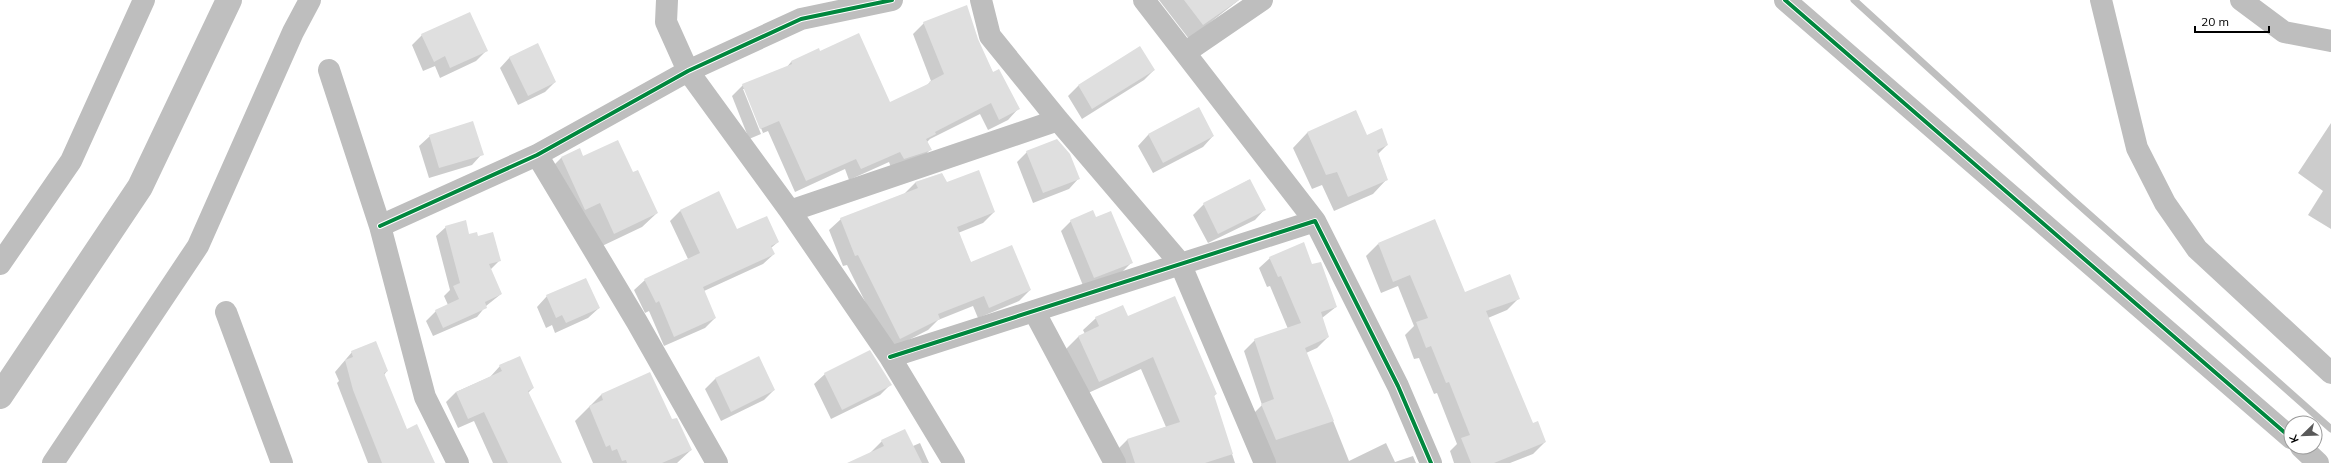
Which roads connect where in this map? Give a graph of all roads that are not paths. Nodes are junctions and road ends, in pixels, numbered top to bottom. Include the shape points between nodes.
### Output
1 (144, 0) edge
2 (310, 0) edge
3 (667, 0) edge
4 (892, 0) edge
5 (981, 0) edge
6 (1144, 0) edge
7 (1262, 0) edge
8 (1785, 0) edge
9 (2101, 0) edge
10 (2241, 0) edge
11 (2331, 41) edge
12 (1186, 52) junction
13 (329, 70) dead end
14 (688, 70) junction
15 (1058, 120) junction
16 (537, 154) junction
17 (790, 211) junction
18 (1314, 221) junction
19 (380, 226) junction
20 (1180, 263) junction
21 (0, 264) edge
22 (1034, 311) junction
23 (226, 312) dead end
24 (890, 357) junction
25 (2331, 373) edge
26 (2283, 431) edge
27 (2310, 455) edge
28 (53, 463) edge
29 (282, 463) edge
30 (458, 463) edge
31 (717, 463) edge
32 (954, 463) edge
33 (1115, 463) edge
34 (1265, 463) edge
35 (1431, 463) edge
36 (2318, 463) edge

1 - 21 street via 71,161
2 - 28 street via 293,32 198,246
3 - 14 street via 666,22
4 - 14 street via 801,18
5 - 15 street via 990,36
6 - 12 street
7 - 12 street
8 - 26 street
9 - 25 street via 2138,148 2165,203 2197,248
10 - 11 street via 2284,32
12 - 18 street
13 - 19 street
14 - 16 street
14 - 17 street
15 - 17 street
15 - 20 street
16 - 19 street
16 - 31 street
17 - 24 street
18 - 20 street
18 - 35 street via 1398,386
19 - 30 street via 425,397
20 - 22 street
20 - 34 street
22 - 24 street
22 - 33 street
23 - 29 street
24 - 32 street
27 - 36 street

